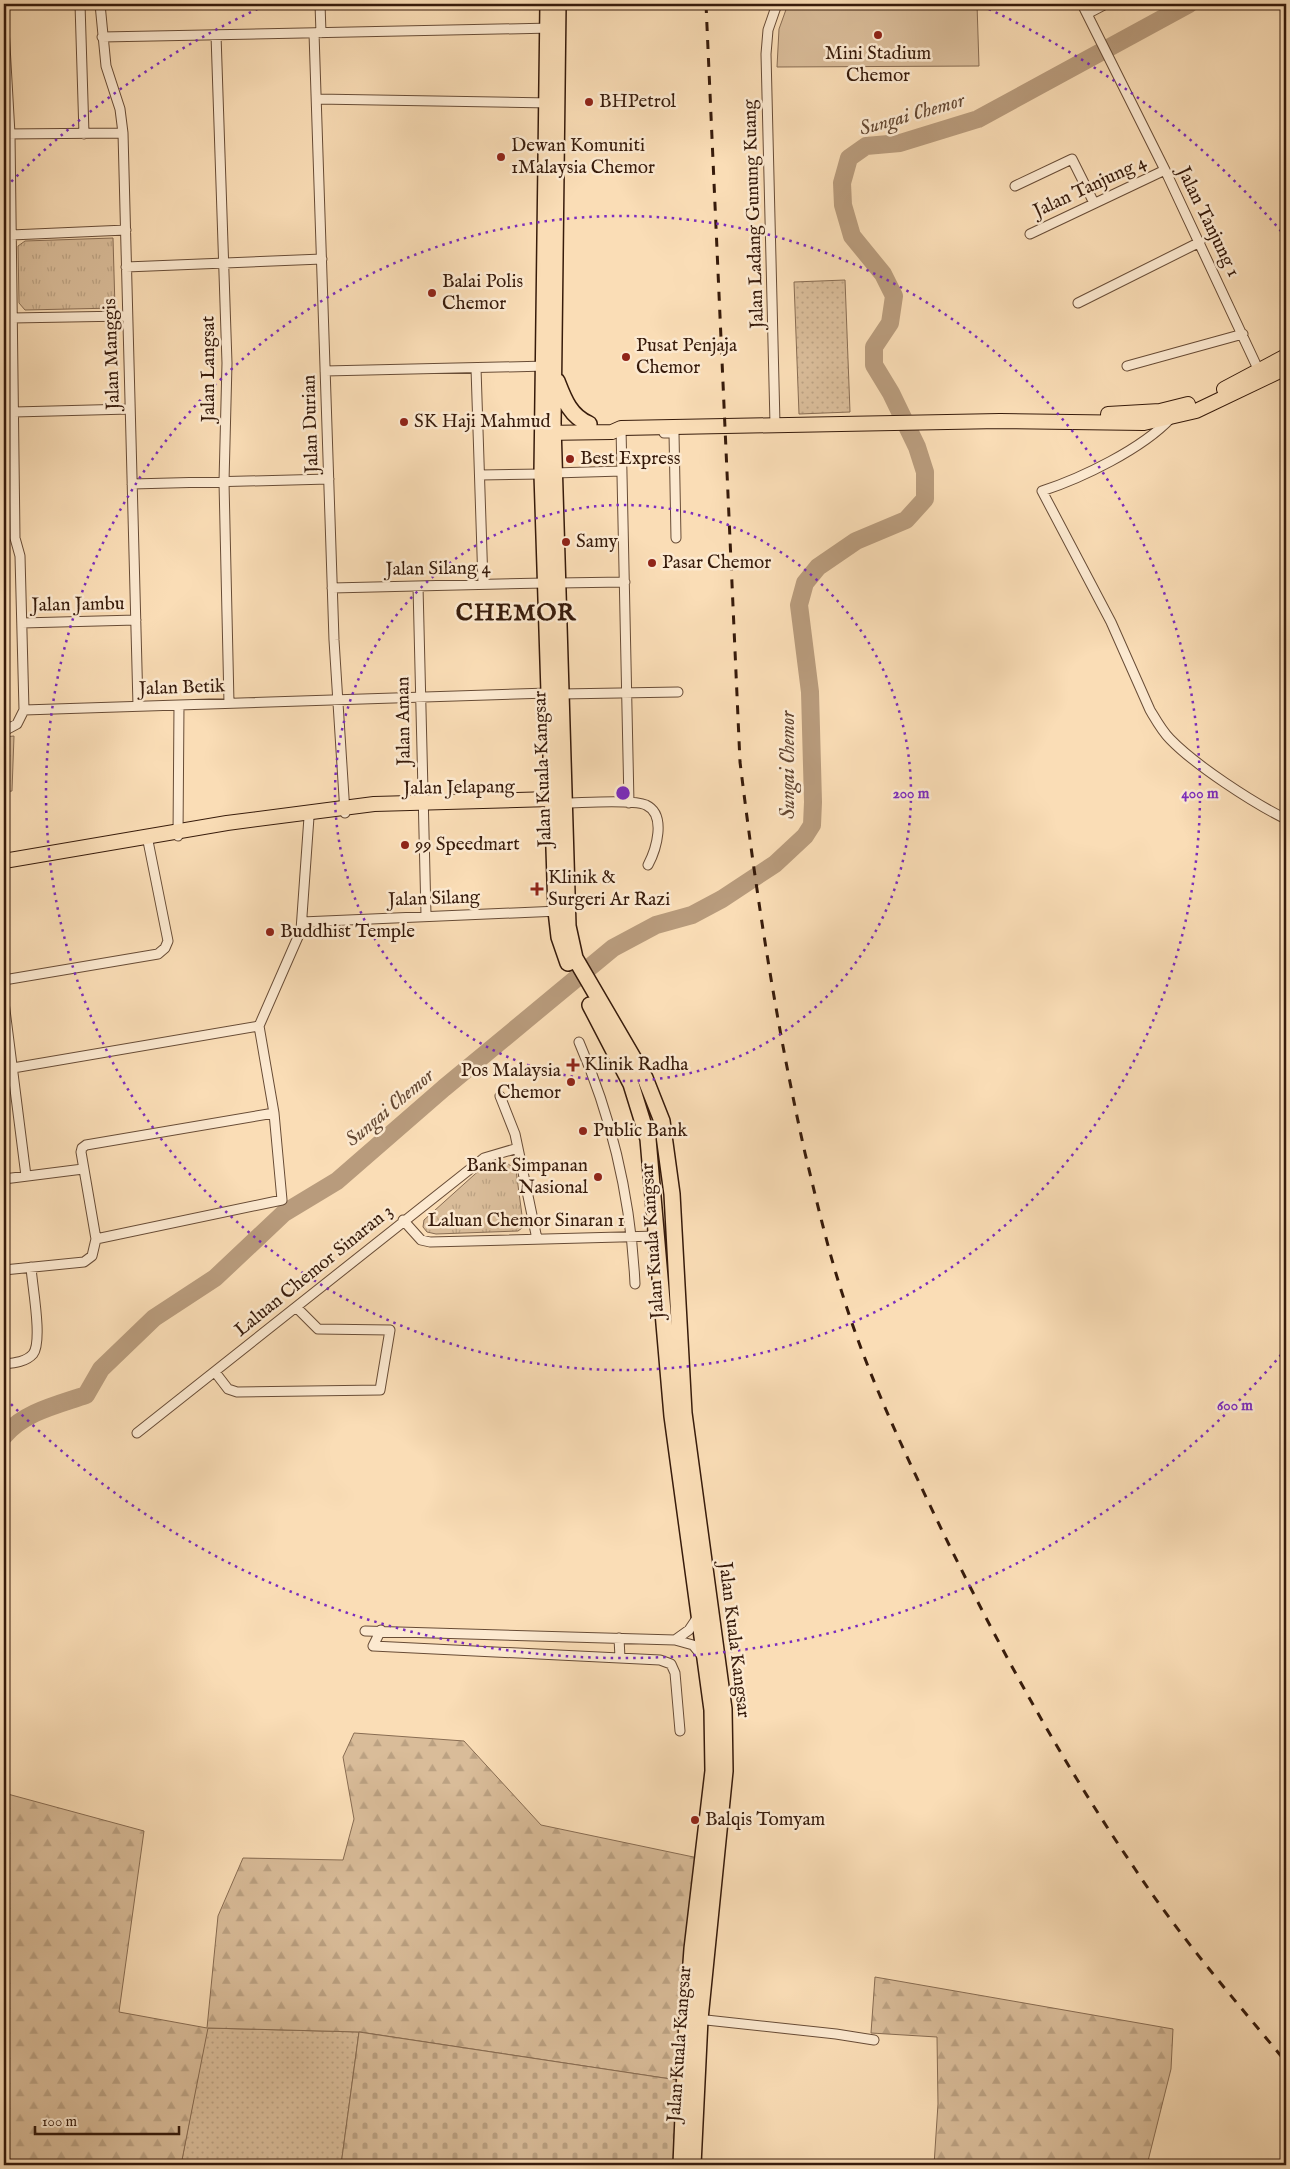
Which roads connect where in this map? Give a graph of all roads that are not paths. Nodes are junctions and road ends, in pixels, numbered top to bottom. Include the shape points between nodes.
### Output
1 (80, 4) edge
2 (100, 4) edge
3 (320, 4) edge
4 (548, 4) edge
5 (558, 4) edge
6 (777, 4) edge
7 (1082, 4) edge
8 (1106, 4) edge
9 (1087, 14) junction
10 (4, 28) edge
11 (552, 28) junction
12 (318, 33) junction
13 (216, 35) junction
14 (102, 37) junction
15 (5, 72) edge
16 (317, 99) junction
17 (551, 103) junction
18 (123, 132) junction
19 (7, 134) edge
20 (84, 134) junction
21 (1165, 170) junction
22 (1015, 186) dead end
23 (1094, 204) junction
24 (126, 230) junction
25 (1030, 234) dead end
26 (11, 235) junction
27 (1200, 242) junction
28 (322, 259) junction
29 (223, 263) junction
30 (126, 267) junction
31 (8, 284) edge
32 (1078, 303) dead end
33 (127, 316) junction
34 (12, 318) junction
35 (1243, 334) junction
36 (1286, 356) edge
37 (1127, 366) dead end
38 (1286, 367) edge
39 (476, 368) junction
40 (550, 368) junction
41 (8, 369) edge
42 (325, 370) junction
43 (1259, 371) junction
44 (1243, 390) junction
45 (130, 409) junction
46 (14, 412) junction
47 (1171, 418) junction
48 (1000, 421) junction
49 (589, 424) junction
50 (775, 424) junction
51 (548, 429) junction
52 (621, 431) junction
53 (622, 471) junction
54 (548, 473) junction
55 (480, 475) junction
56 (329, 479) junction
57 (224, 482) junction
58 (132, 484) junction
59 (676, 538) dead end
60 (625, 582) junction
61 (552, 583) junction
62 (483, 584) junction
63 (418, 586) junction
64 (332, 588) junction
65 (136, 620) junction
66 (22, 623) junction
67 (627, 692) junction
68 (678, 692) dead end
69 (555, 694) junction
70 (420, 697) junction
71 (339, 699) junction
72 (229, 703) junction
73 (179, 705) junction
74 (138, 706) junction
75 (24, 710) junction
76 (4, 731) edge
77 (555, 802) junction
78 (629, 803) junction
79 (423, 804) junction
80 (345, 811) junction
81 (309, 817) junction
82 (1286, 819) edge
83 (178, 834) junction
84 (147, 839) junction
85 (4, 861) edge
86 (648, 866) dead end
87 (4, 867) edge
88 (561, 911) junction
89 (426, 915) junction
90 (302, 922) junction
91 (4, 980) edge
92 (589, 995) junction
93 (4, 1002) edge
94 (259, 1026) junction
95 (6, 1028) edge
96 (579, 1042) dead end
97 (13, 1068) junction
98 (500, 1096) dead end
99 (274, 1113) junction
100 (664, 1134) junction
101 (518, 1148) junction
102 (84, 1170) junction
103 (26, 1176) junction
104 (4, 1179) edge
105 (403, 1220) junction
106 (633, 1236) junction
107 (657, 1236) junction
108 (96, 1239) junction
109 (537, 1239) junction
110 (30, 1267) junction
111 (4, 1270) edge
112 (676, 1278) junction
113 (635, 1284) dead end
114 (296, 1307) junction
115 (4, 1364) edge
116 (215, 1372) junction
117 (137, 1433) dead end
118 (699, 1615) junction
119 (381, 1630) junction
120 (365, 1631) dead end
121 (619, 1638) junction
122 (675, 1640) junction
123 (620, 1658) junction
124 (705, 1660) junction
125 (680, 1731) dead end
126 (693, 2019) junction
127 (874, 2040) dead end
128 (681, 2165) edge
129 (693, 2165) edge

1 - 20 street
2 - 14 street, Jalan Manggis
3 - 12 street, Jalan Durian
4 - 11 highway, Jalan Kuala Kangsar
5 - 11 highway, Jalan Kuala Kangsar
6 - 50 street, Jalan Ladang Gunung Kuang via 768,30 766,54
7 - 9 street, Jalan Tanjung 1
8 - 9 street
9 - 21 street, Jalan Tanjung 1
10 - 15 street
11 - 12 street
11 - 17 highway, Jalan Kuala Kangsar
12 - 13 street
12 - 16 street, Jalan Durian
13 - 14 street
13 - 29 street, Jalan Langsat
14 - 18 street, Jalan Manggis
15 - 19 street
16 - 17 street
16 - 28 street, Jalan Durian
17 - 40 highway, Jalan Kuala Kangsar
18 - 20 street
18 - 24 street, Jalan Manggis
19 - 20 street
19 - 26 street
21 - 23 street, Jalan Tanjung 4
21 - 27 street, Jalan Tanjung 1
22 - 23 street via 1072,159
23 - 25 street, Jalan Tanjung 4
24 - 26 street
24 - 30 street, Jalan Manggis
26 - 31 street
27 - 32 street
27 - 35 street, Jalan Tanjung 1
28 - 29 street
28 - 42 street, Jalan Durian
29 - 30 street
29 - 57 street, Jalan Langsat via 227,363
30 - 33 street, Jalan Manggis
31 - 34 street
33 - 34 street
33 - 45 street, Jalan Manggis
34 - 41 street
35 - 37 street
35 - 43 street, Jalan Tanjung 1
36 - 43 main road
38 - 43 main road
38 - 44 main road
39 - 40 street
39 - 42 street
39 - 55 street
40 - 49 highway via 565,402 580,420
40 - 51 highway, Jalan Kuala Kangsar
41 - 46 street
42 - 56 street, Jalan Durian
43 - 44 main road
43 - 48 main road via 1208,397 1177,407 1136,413
44 - 47 main road via 1196,411
45 - 46 street
45 - 58 street, Jalan Manggis
46 - 66 street via 15,538 20,556
47 - 48 main road via 1144,423
47 - 82 street via 1158,432 1135,447 1042,491 1111,622 1158,724 1188,755
48 - 50 main road
49 - 51 main road
49 - 52 main road via 611,424
50 - 52 main road
51 - 52 main road
51 - 54 highway, Jalan Kuala Kangsar
52 - 53 street
52 - 59 street via 674,432
53 - 54 street
53 - 60 street
54 - 55 street
54 - 61 highway, Jalan Kuala Kangsar
55 - 62 street
56 - 57 street
56 - 64 street, Jalan Durian
57 - 58 street
57 - 72 street, Jalan Langsat
58 - 65 street, Jalan Manggis
60 - 61 street, Jalan Silang 4
60 - 67 street
61 - 62 street, Jalan Silang 4
61 - 69 highway, Jalan Kuala Kangsar
62 - 63 street, Jalan Silang 4
63 - 64 street, Jalan Silang 4
63 - 70 street, Jalan Aman
64 - 71 street, Jalan Durian
65 - 66 street, Jalan Jambu
65 - 74 street, Jalan Manggis
66 - 75 street
67 - 68 street, Jalan Betik
67 - 69 street, Jalan Betik
67 - 78 street
69 - 70 street, Jalan Betik
69 - 77 highway, Jalan Kuala Kangsar
70 - 71 street, Jalan Betik
70 - 79 street, Jalan Aman
71 - 72 street, Jalan Betik
71 - 80 street, Jalan Durian
72 - 73 street, Jalan Betik
73 - 74 street, Jalan Betik
73 - 83 street
74 - 75 street, Jalan Betik
75 - 76 street via 17,724
77 - 78 street
77 - 79 main road, Jalan Jelapang
77 - 88 highway, Jalan Kuala Kangsar
78 - 86 street via 645,804 655,811 657,845
79 - 80 main road, Jalan Jelapang
79 - 89 street, Jalan Aman
80 - 81 main road, Jalan Jelapang
80 - 83 main road, Jalan Jelapang
81 - 83 main road, Jalan Jelapang
81 - 90 street
83 - 84 main road, Jalan Jelapang
84 - 85 main road, Jalan Jelapang
84 - 87 main road, Jalan Jelapang
84 - 91 street via 168,941 165,948 158,954
88 - 89 street, Jalan Silang
88 - 92 highway, Jalan Kuala Kangsar via 570,936 572,961
89 - 90 street, Jalan Silang
90 - 94 street
92 - 100 highway, Jalan Kuala Kangsar via 645,1078 658,1108
92 - 107 highway, Jalan Kuala Kangsar via 623,1065 644,1120
93 - 95 street
94 - 97 street
94 - 99 street
95 - 97 street
96 - 106 street via 604,1104
97 - 103 street
98 - 101 street
99 - 102 street via 86,1145 81,1152
99 - 108 street via 282,1200
100 - 107 highway via 665,1218
100 - 112 highway, Jalan Kuala Kangsar via 672,1194
101 - 105 street, Laluan Chemor Sinaran 3 via 484,1158
101 - 109 street
102 - 103 street
102 - 108 street
103 - 104 street
105 - 109 street, Laluan Chemor Sinaran 1 via 425,1241
105 - 114 street, Laluan Chemor Sinaran 3
106 - 107 street, Laluan Chemor Sinaran 1
106 - 109 street, Laluan Chemor Sinaran 1
106 - 113 street
107 - 112 highway via 667,1248
107 - 118 highway, Jalan Kuala Kangsar via 672,1416
108 - 110 street via 92,1256 84,1262
110 - 111 street
110 - 115 street via 37,1344 29,1358
112 - 126 highway, Jalan Kuala Kangsar via 685,1421 725,1728 724,1777
114 - 116 street, Laluan Chemor Sinaran 3
114 - 116 street via 318,1329 390,1330 380,1390 237,1392 228,1389
116 - 117 street, Laluan Chemor Sinaran 3
118 - 122 street via 689,1630
118 - 124 highway, Jalan Kuala Kangsar
119 - 120 street
119 - 121 street
119 - 123 street via 373,1646
121 - 122 street
121 - 123 street
122 - 124 street via 693,1645
123 - 125 street via 660,1660 671,1664 675,1673
124 - 126 highway, Jalan Kuala Kangsar via 713,1727 713,1771 692,1949
126 - 127 street
126 - 128 highway, Jalan Kuala Kangsar
126 - 129 highway, Jalan Kuala Kangsar

